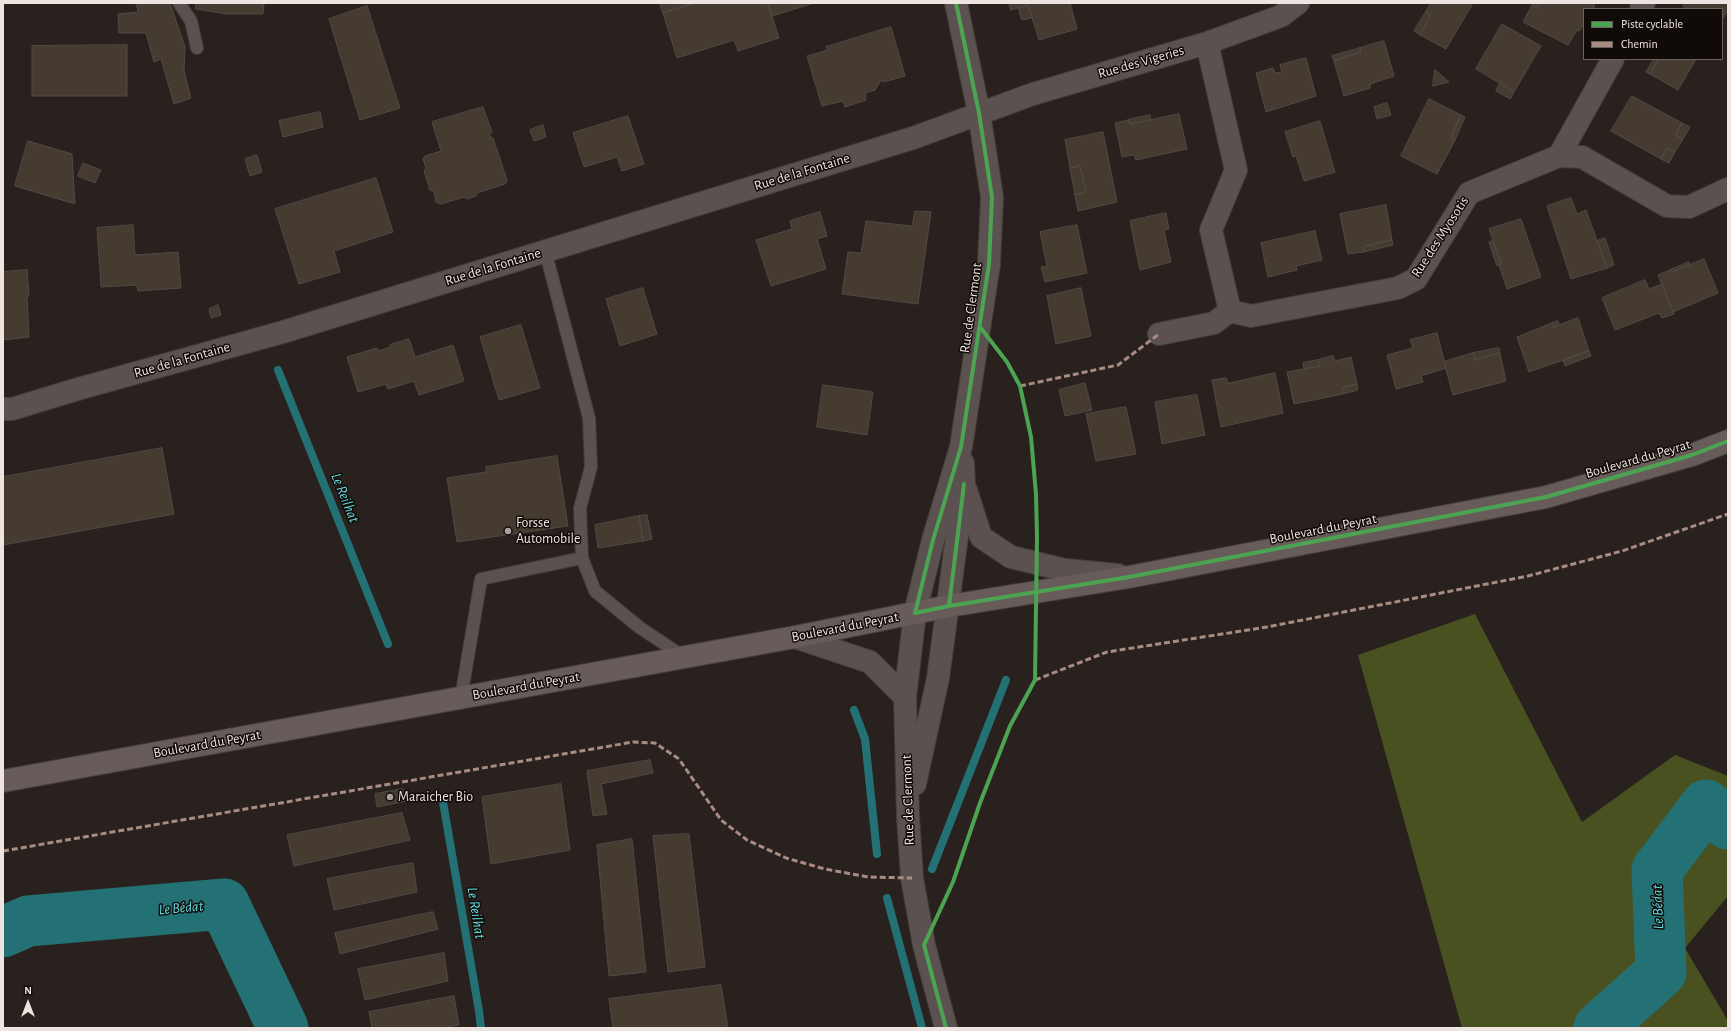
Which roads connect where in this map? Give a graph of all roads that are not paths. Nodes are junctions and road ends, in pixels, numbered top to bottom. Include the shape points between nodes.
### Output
1 (179, 3) edge
2 (956, 3) edge
3 (1298, 3) edge
4 (1207, 43) junction
5 (197, 48) dead end
6 (1612, 60) edge
7 (979, 113) junction
8 (1559, 156) junction
9 (1728, 189) edge
10 (545, 250) junction
11 (1230, 311) junction
12 (1159, 334) dead end
13 (3, 410) edge
14 (1728, 441) edge
15 (961, 447) junction
16 (964, 484) junction
17 (582, 558) junction
18 (1129, 576) junction
19 (949, 606) junction
20 (916, 613) junction
21 (794, 637) junction
22 (685, 657) junction
23 (905, 697) junction
24 (460, 698) junction
25 (3, 780) edge
26 (908, 817) junction
27 (946, 1028) edge

1 - 5 lane via 190,21
2 - 7 street, Rue de Clermont
3 - 4 street, Rue des Vigeries via 1281,16
4 - 7 street, Rue des Vigeries via 1033,94
4 - 11 street via 1236,170 1211,230
6 - 8 street
7 - 10 street, Rue de la Fontaine via 912,138
7 - 15 street, Rue de Clermont via 992,197 989,264
8 - 9 street, Rue des Myosotis via 1582,157 1667,206 1689,207
8 - 11 street, Rue des Myosotis via 1469,193 1416,279 1398,288 1251,316
10 - 13 street, Rue de la Fontaine via 282,332
10 - 17 lane via 589,418 591,467 580,508
11 - 12 street via 1214,323
14 - 18 main road, Boulevard du Peyrat via 1692,455 1546,497
15 - 16 street, Rue de Clermont
15 - 20 street, Rue de Clermont via 933,540
16 - 18 street, Rue de Clermont via 981,537 1011,557 1066,570
16 - 19 street, Rue de Clermont
17 - 22 lane via 595,591 639,626
17 - 24 lane via 481,579
18 - 19 main road, Boulevard du Peyrat
19 - 20 main road, Boulevard du Peyrat
19 - 26 street, Rue de Clermont via 938,678
20 - 21 main road, Boulevard du Peyrat
20 - 23 street, Rue de Clermont
21 - 22 main road, Boulevard du Peyrat
21 - 23 street via 870,662
22 - 24 main road, Boulevard du Peyrat
23 - 26 street, Rue de Clermont
24 - 25 main road, Boulevard du Peyrat
26 - 27 street, Rue de Clermont via 912,878 924,945

